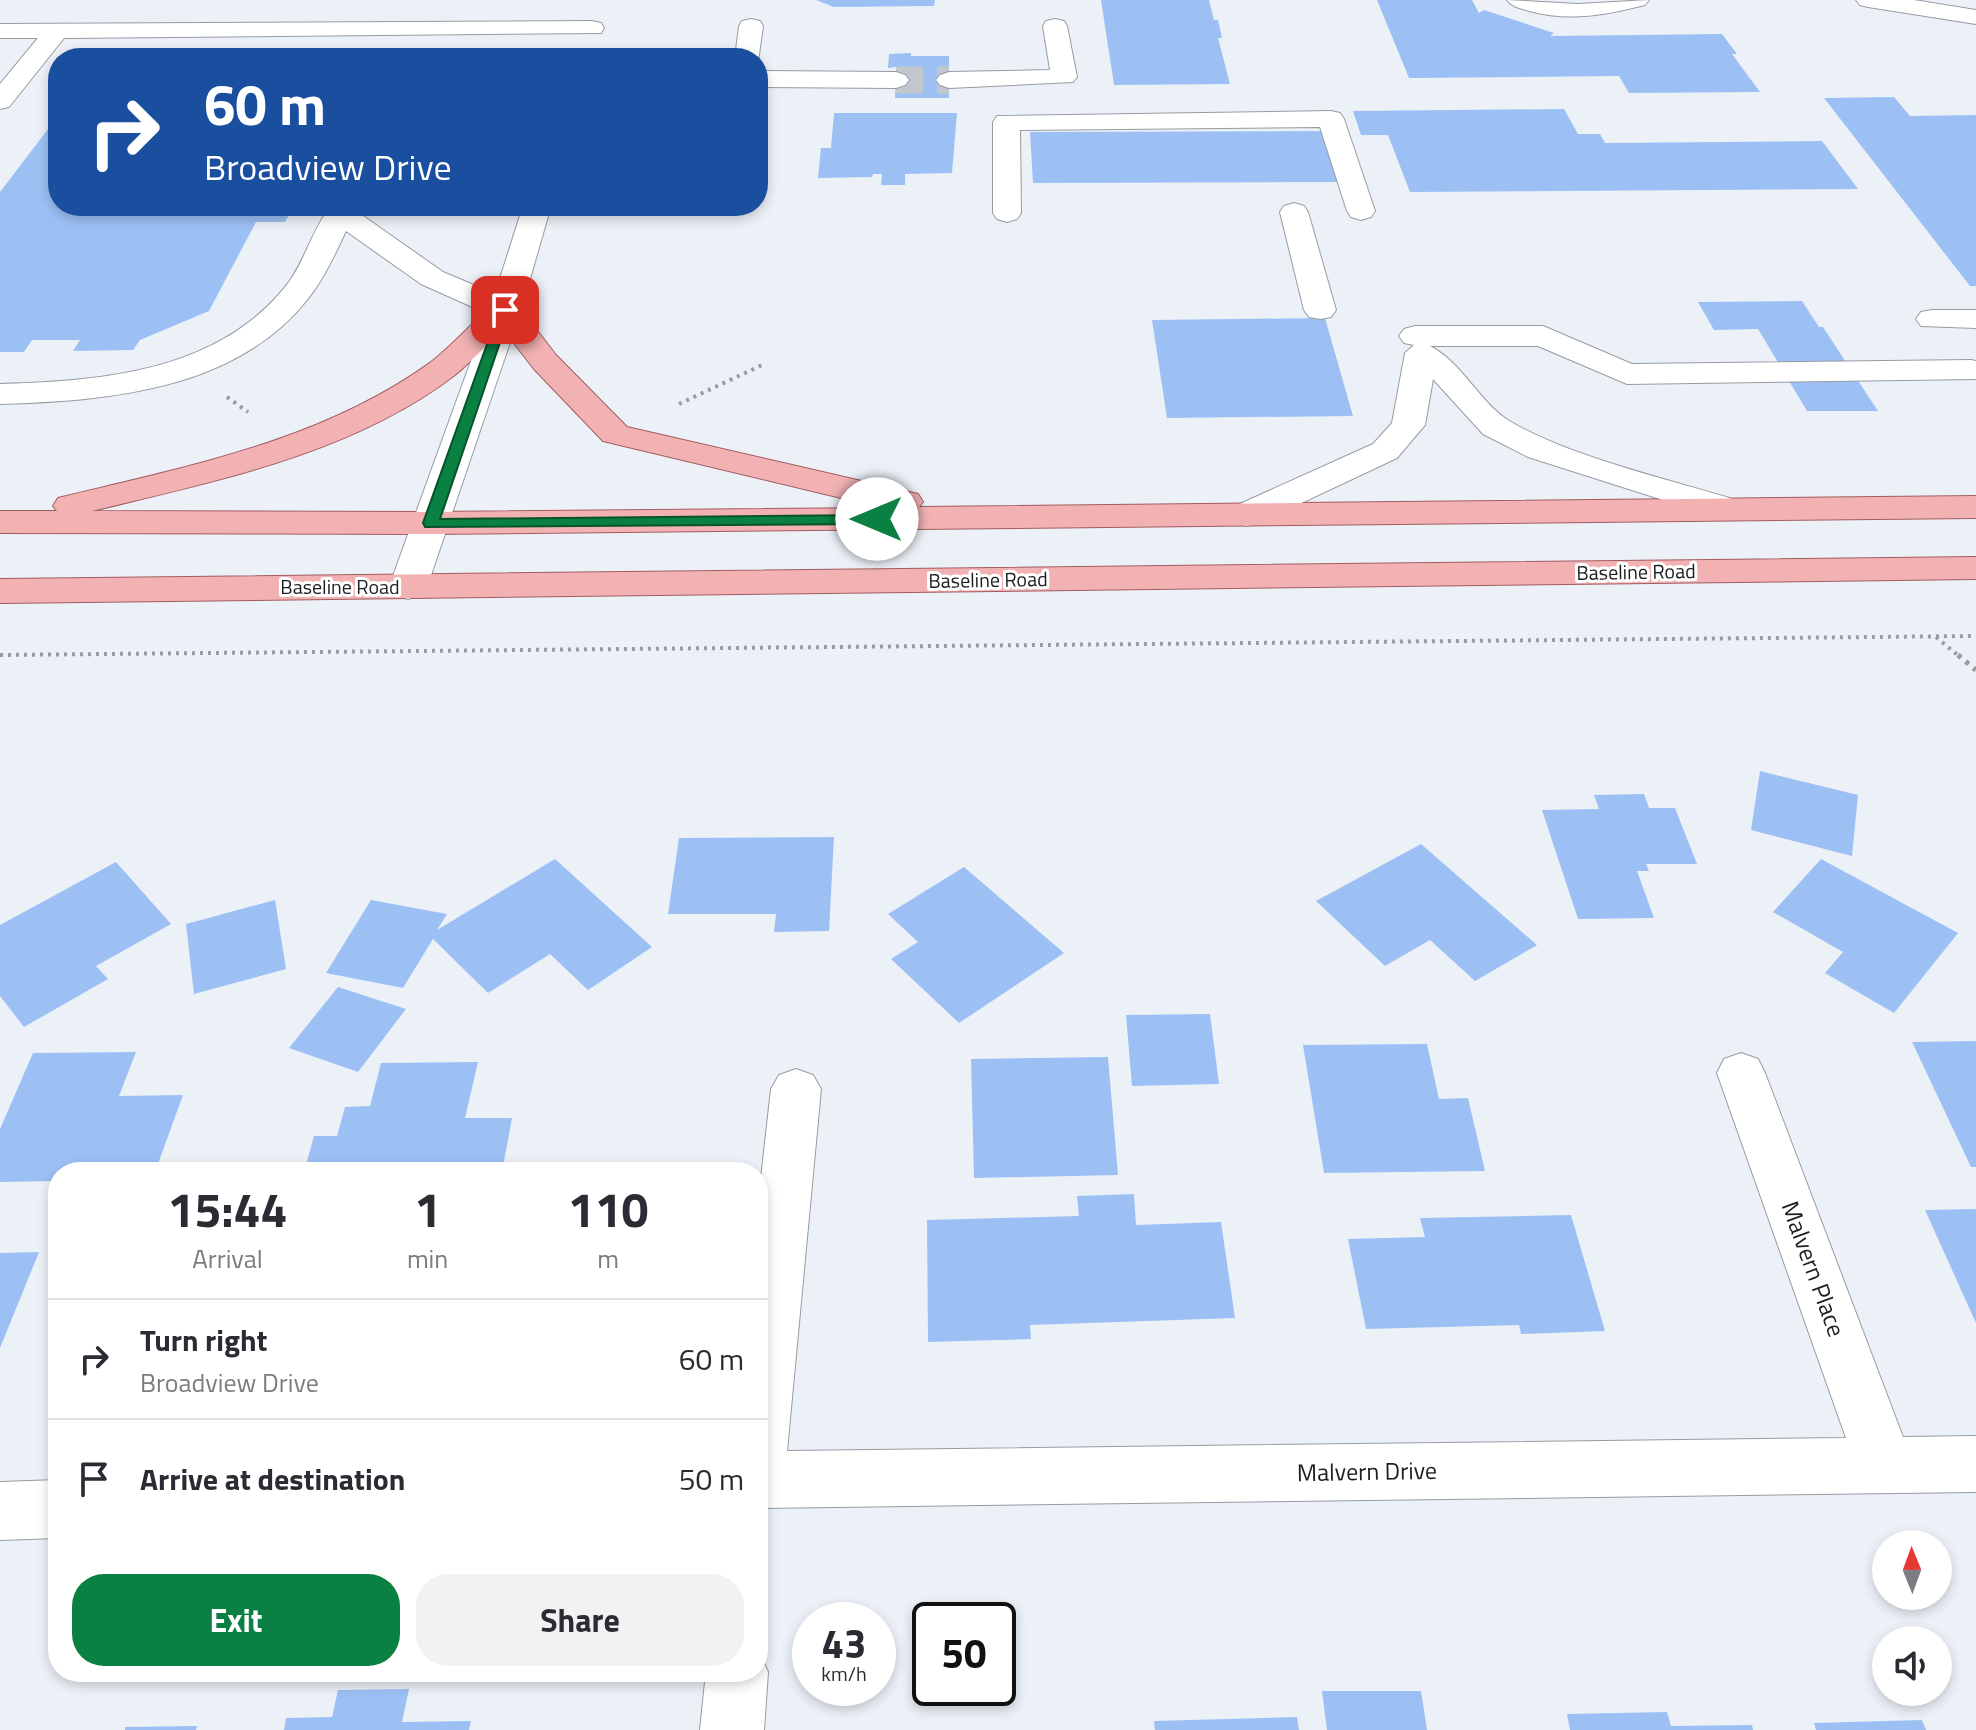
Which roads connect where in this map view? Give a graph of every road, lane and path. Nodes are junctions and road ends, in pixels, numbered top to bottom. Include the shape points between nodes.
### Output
1 (599, 0) edge
2 (1519, 0) edge
3 (1637, 0) edge
4 (1868, 0) edge
5 (1976, 17) edge
6 (751, 26) dead end
7 (1055, 26) dead end
8 (592, 28) junction
9 (58, 30) junction
10 (0, 31) edge
11 (586, 48) edge
12 (749, 48) edge
13 (768, 79) edge
14 (896, 80) tunnel mouth
15 (949, 80) tunnel mouth
16 (0, 101) edge
17 (1361, 211) dead end
18 (1294, 212) dead end
19 (1007, 213) dead end
20 (341, 216) edge
21 (353, 216) edge
22 (534, 216) edge
23 (505, 310) junction
24 (1320, 310) dead end
25 (1932, 319) dead end
26 (1976, 319) edge
27 (1415, 336) dead end
28 (762, 365) dead end
29 (1971, 370) dead end
30 (0, 394) edge
31 (676, 405) dead end
32 (1976, 507) edge
33 (1726, 509) junction
34 (1246, 515) junction
35 (973, 518) junction
36 (2, 522) edge
37 (431, 523) junction
38 (1976, 568) edge
39 (408, 587) junction
40 (0, 591) edge
41 (1976, 636) edge
42 (1935, 637) junction
43 (0, 655) edge
44 (1976, 670) edge
45 (1741, 1073) dead end
46 (796, 1089) dead end
47 (768, 1359) edge
48 (1976, 1464) edge
49 (1885, 1465) junction
50 (768, 1480) edge
51 (48, 1509) edge
52 (0, 1511) edge
53 (736, 1682) edge
54 (732, 1730) edge

1 - 8 street
2 - 3 street via 1551,11 1586,13
4 - 5 street
6 - 12 street
7 - 15 street via 1064,77
8 - 9 street
8 - 11 street
9 - 10 street
9 - 16 street
13 - 14 street
17 - 19 street via 1331,119 1006,122
18 - 24 street
20 - 30 street via 296,293 245,343 153,380 68,393
21 - 23 street via 432,278
22 - 23 street
23 - 35 main road via 545,362 615,434
23 - 36 main road via 443,368 375,410 297,444 260,459
23 - 37 street
25 - 26 street
27 - 29 street via 1543,336 1627,374
28 - 31 path
32 - 33 main road
33 - 34 main road
33 - 34 street via 1540,450 1495,427 1421,353 1408,425 1385,451
34 - 35 main road
35 - 37 main road
36 - 37 main road
37 - 39 street
38 - 39 main road, Baseline Road
39 - 40 main road, Baseline Road
41 - 42 path
42 - 43 path
42 - 44 path
45 - 49 street, Malvern Place
46 - 47 street
48 - 49 street, Malvern Drive
49 - 50 street, Malvern Drive
51 - 52 street
53 - 54 street

